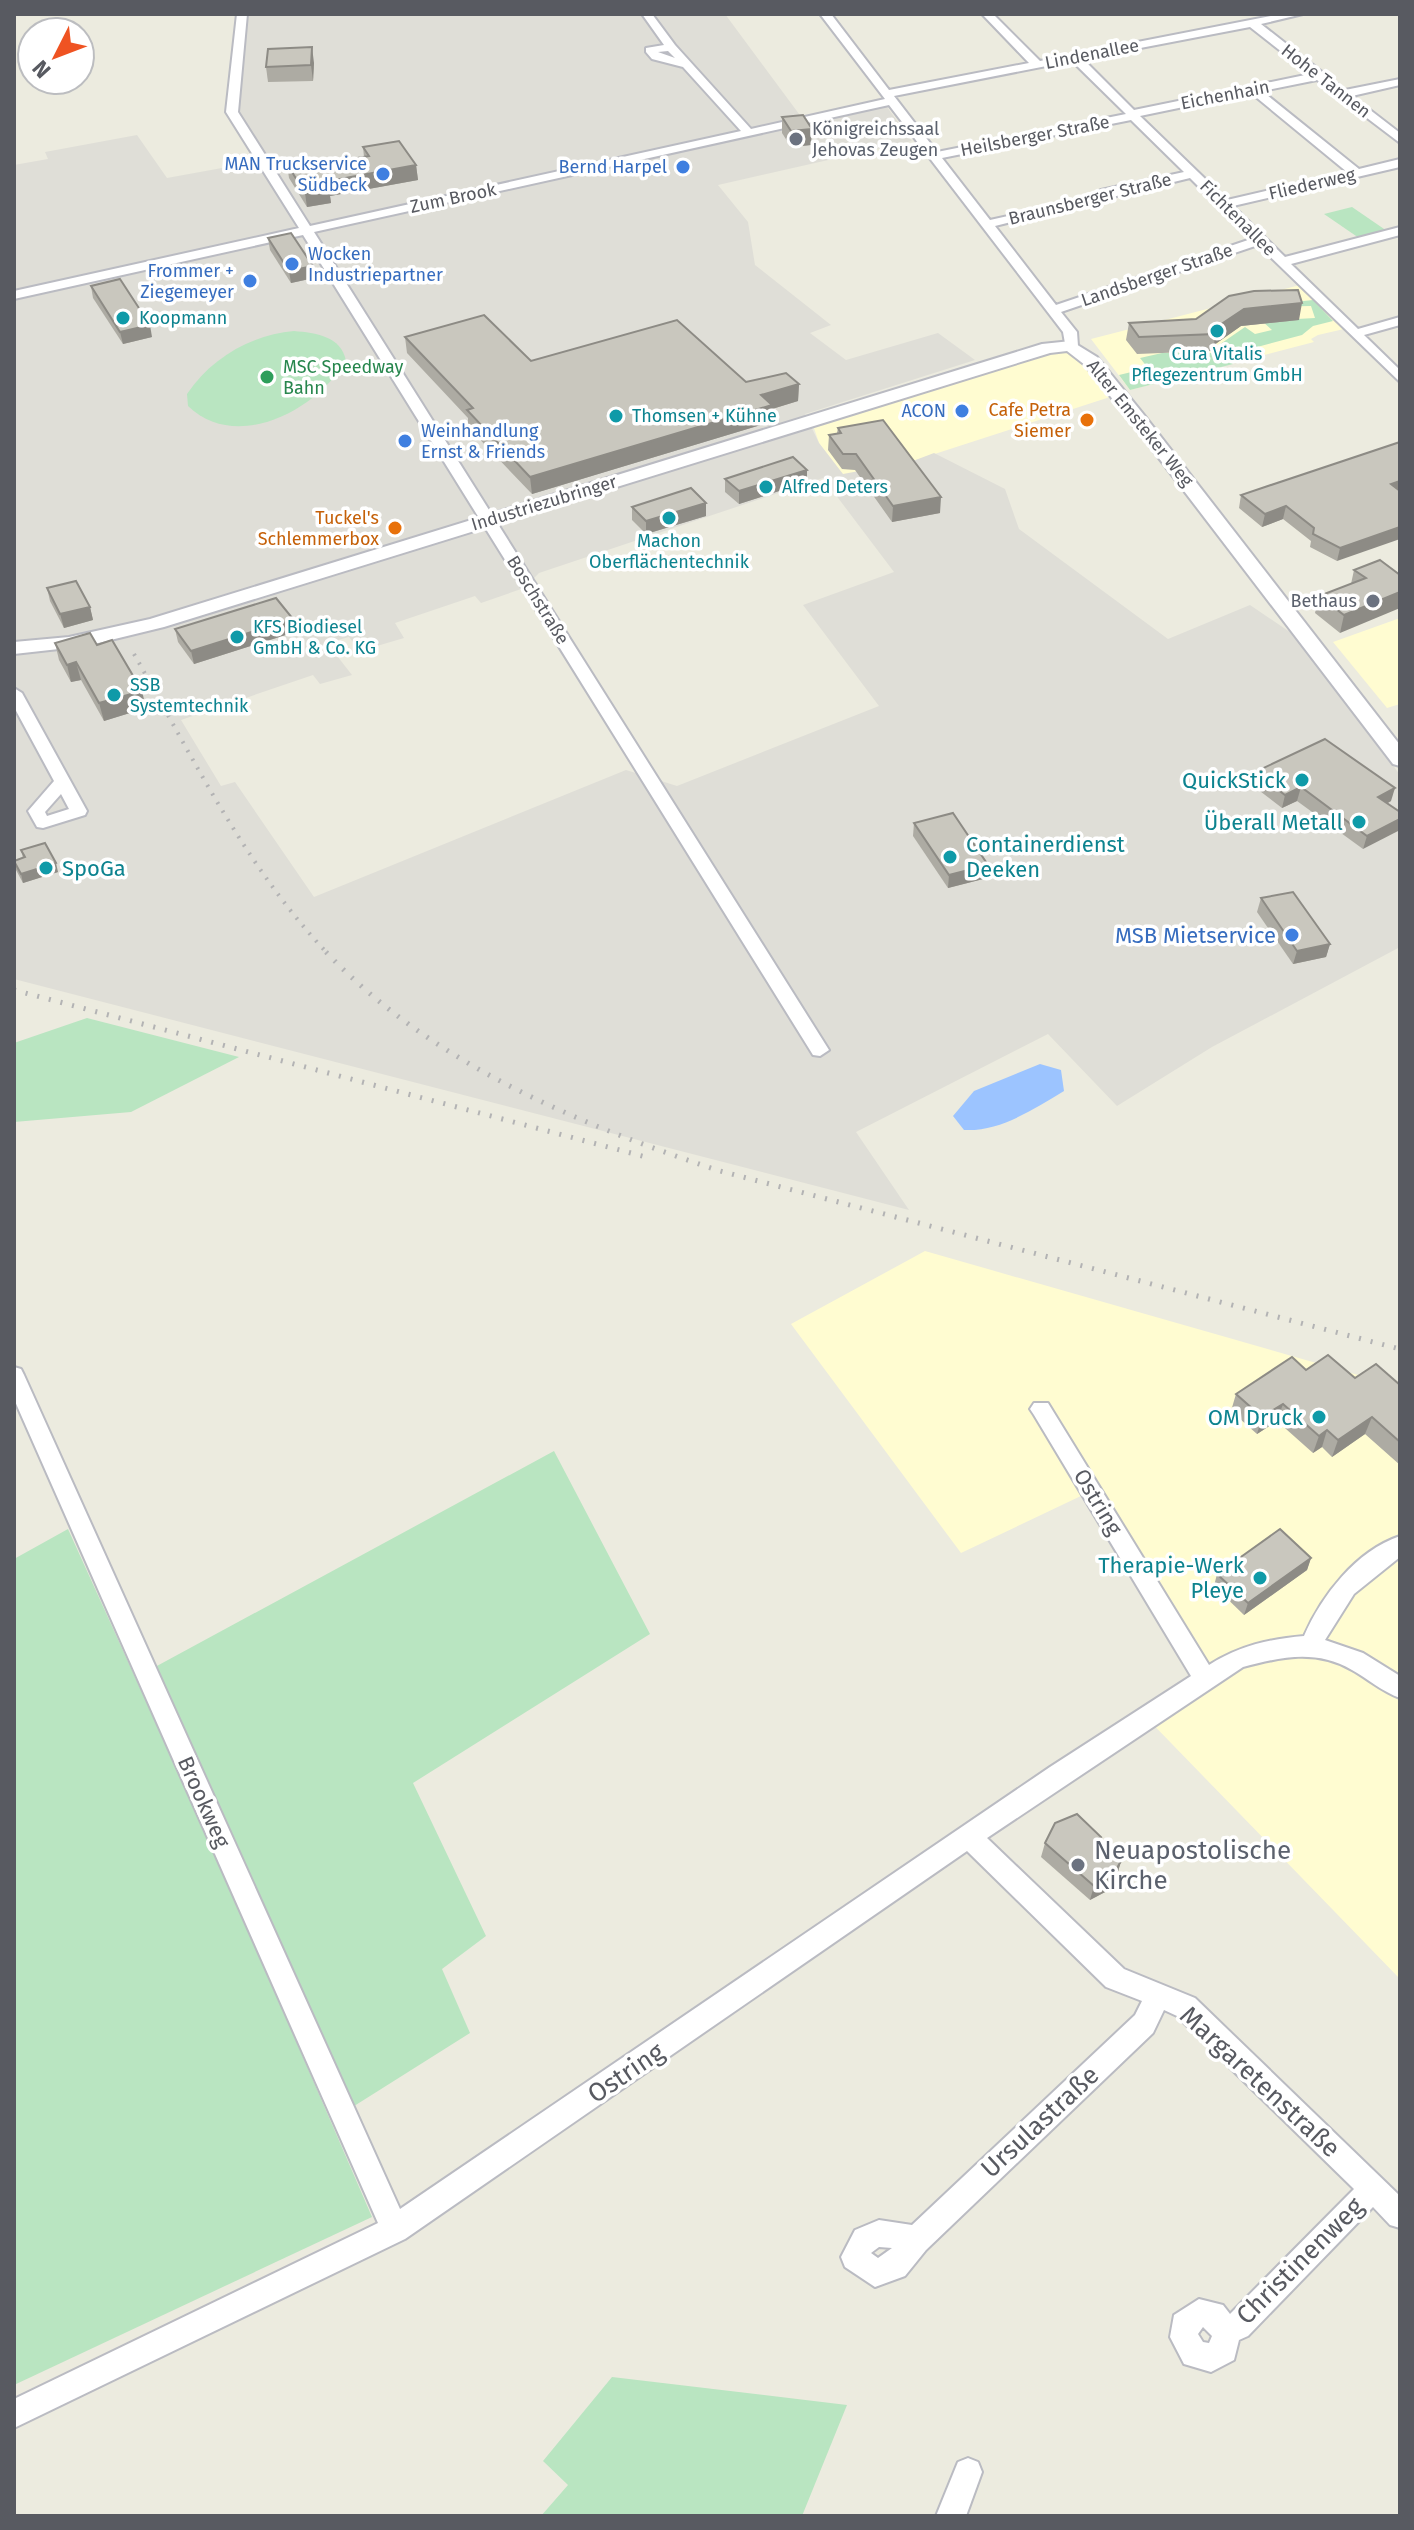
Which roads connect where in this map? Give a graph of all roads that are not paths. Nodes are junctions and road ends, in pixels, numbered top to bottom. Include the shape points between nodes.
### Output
1 (258, 14) edge
2 (647, 14) edge
3 (825, 14) edge
4 (987, 14) edge
5 (1298, 14) edge
6 (242, 15) edge
7 (1252, 23) junction
8 (671, 47) junction
9 (1075, 58) junction
10 (685, 64) junction
11 (1038, 65) junction
12 (1318, 76) junction
13 (1400, 82) edge
14 (1254, 90) junction
15 (1343, 94) junction
16 (889, 98) junction
17 (1133, 115) junction
18 (748, 132) junction
19 (1400, 139) edge
20 (935, 156) junction
21 (1400, 163) edge
22 (1194, 174) junction
23 (1357, 174) junction
24 (1223, 205) junction
25 (987, 224) junction
26 (306, 230) junction
27 (1400, 231) edge
28 (1260, 240) junction
29 (1282, 262) junction
30 (14, 295) edge
31 (1052, 310) junction
32 (1400, 321) edge
33 (1355, 334) junction
34 (1071, 346) junction
35 (1400, 378) edge
36 (488, 520) junction
37 (14, 648) edge
38 (14, 693) edge
39 (1400, 759) edge
40 (63, 782) dead end
41 (820, 1050) dead end
42 (14, 1375) edge
43 (1041, 1409) dead end
44 (1400, 1545) edge
45 (1311, 1645) junction
46 (1205, 1678) junction
47 (1400, 1688) edge
48 (969, 1837) junction
49 (1157, 1998) junction
50 (1373, 2188) junction
51 (1400, 2215) edge
52 (395, 2229) junction
53 (916, 2240) dead end
54 (1226, 2332) dead end
55 (14, 2414) edge
56 (968, 2472) dead end
57 (951, 2516) edge

1 - 6 street
2 - 8 street
3 - 16 street, Alter Emsteker Weg
4 - 11 street
5 - 7 street, Lindenallee
6 - 26 street, Boschstraße via 232,112
7 - 9 street, Lindenallee
7 - 12 street, Hohe Tannen
8 - 10 street
8 - 10 street via 650,50 656,57
9 - 11 street, Lindenallee
9 - 17 street, Fichtenallee
10 - 18 street
11 - 16 street, Lindenallee
12 - 14 street, Eichenhain
12 - 15 street, Hohe Tannen
13 - 15 street
14 - 17 street, Eichenhain
14 - 23 street
15 - 19 street, Hohe Tannen
16 - 18 street, Zum Brook
16 - 20 street, Alter Emsteker Weg
17 - 20 street, Heilsberger Straße
17 - 22 street, Fichtenallee
18 - 26 street, Zum Brook
20 - 25 street, Alter Emsteker Weg
21 - 23 street, Fliederweg
22 - 24 street, Fichtenallee
22 - 25 street, Braunsberger Straße
23 - 24 street, Fliederweg
24 - 28 street, Fichtenallee
25 - 31 street, Alter Emsteker Weg
26 - 30 street, Zum Brook
26 - 36 street, Boschstraße
27 - 29 street
28 - 29 street, Fichtenallee
28 - 31 street, Landsberger Straße
29 - 33 street, Fichtenallee
31 - 34 street, Alter Emsteker Weg via 1070,332
32 - 33 street
33 - 35 street, Fichtenallee
34 - 36 street, Industriezubringer via 1048,348
34 - 39 street, Alter Emsteker Weg via 1091,361 1138,419
36 - 37 street, Industriezubringer via 129,631
36 - 41 street, Boschstraße
38 - 40 street
42 - 52 street, Brookweg
43 - 46 street, Ostring
44 - 45 street via 1352,1577 1322,1617
45 - 46 street, Ostring via 1237,1659
45 - 47 street via 1355,1660
46 - 48 street, Ostring
48 - 49 street, Margaretenstraße via 1115,1978
48 - 52 street, Ostring
49 - 50 street, Margaretenstraße via 1186,2007
49 - 53 street, Ursulastraße via 1144,2024
50 - 51 street, Margaretenstraße
50 - 54 street, Christinenweg via 1238,2326
52 - 55 street, Ostring
56 - 57 street

